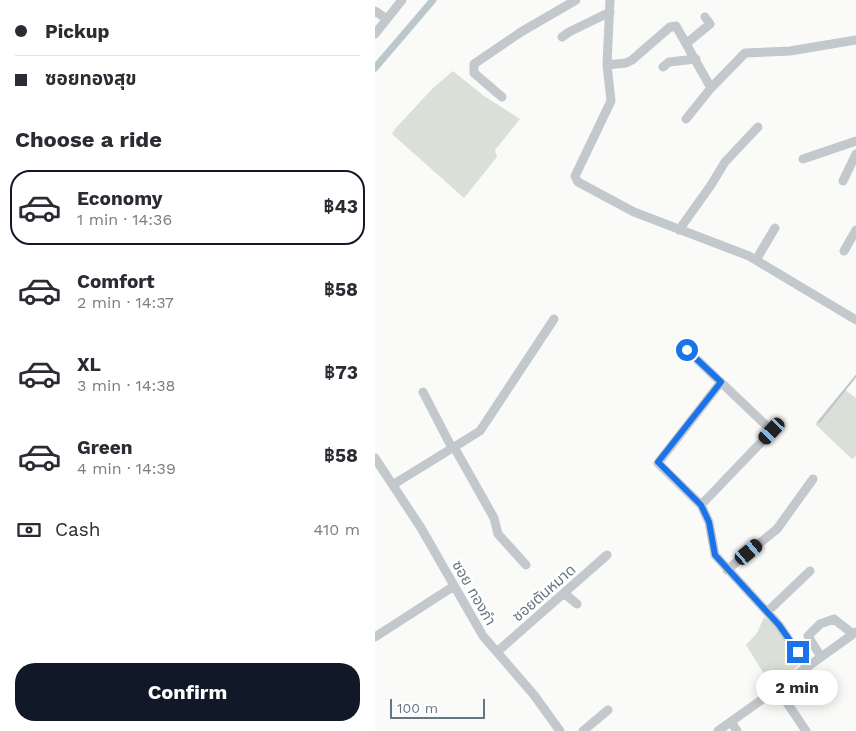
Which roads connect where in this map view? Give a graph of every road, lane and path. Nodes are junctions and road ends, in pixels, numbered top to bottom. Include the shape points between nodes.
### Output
1 (402, 0) edge
2 (576, 0) edge
3 (610, 0) edge
4 (375, 12) edge
5 (610, 12) junction
6 (705, 17) dead end
7 (387, 19) junction
8 (375, 34) edge
9 (562, 37) dead end
10 (856, 40) edge
11 (687, 43) junction
12 (696, 58) junction
13 (607, 65) junction
14 (663, 67) dead end
15 (711, 88) junction
16 (502, 97) dead end
17 (686, 119) dead end
18 (758, 126) dead end
19 (856, 141) edge
20 (856, 154) edge
21 (803, 159) dead end
22 (843, 181) dead end
23 (775, 228) dead end
24 (679, 230) junction
25 (856, 230) edge
26 (844, 251) dead end
27 (756, 260) junction
28 (555, 319) dead end
29 (856, 320) edge
30 (687, 350) dead end
31 (721, 382) junction
32 (423, 392) dead end
33 (453, 448) junction
34 (375, 458) edge
35 (813, 479) dead end
36 (394, 484) junction
37 (701, 505) junction
38 (607, 555) dead end
39 (526, 565) dead end
40 (727, 570) junction
41 (810, 571) dead end
42 (454, 586) junction
43 (565, 594) junction
44 (577, 604) dead end
45 (767, 612) junction
46 (854, 633) edge
47 (375, 637) edge
48 (497, 652) junction
49 (821, 656) junction
50 (807, 667) junction
51 (777, 688) junction
52 (608, 710) dead end
53 (731, 722) junction
54 (560, 731) edge
55 (583, 731) edge
56 (718, 731) edge
57 (737, 731) edge
58 (806, 731) edge

1 - 7 street
2 - 16 street via 474,64 474,73
3 - 5 street
4 - 7 street
5 - 9 street
5 - 13 street
6 - 11 street via 710,24
7 - 8 street
10 - 15 street via 790,51 745,53
11 - 12 street
11 - 13 street via 674,26 632,60
12 - 14 street via 669,62
12 - 15 street
13 - 24 street via 611,101 576,179 622,206
15 - 17 street
18 - 24 street via 725,162
19 - 21 street
20 - 22 street
23 - 27 street
24 - 27 street
25 - 26 street
27 - 29 street
28 - 33 street via 481,432
30 - 31 street
31 - 37 street via 658,462
31 - 37 street via 772,431
32 - 33 street
33 - 36 street
33 - 39 street via 494,518 498,534
34 - 36 street, ซอย ทองภํา
35 - 40 street via 777,529
36 - 42 street, ซอย ทองภํา
37 - 40 street via 709,522 715,555
38 - 43 street, ซอยตันหมาด
40 - 45 street
41 - 45 street
42 - 47 street
42 - 48 street, ซอย ทองภํา via 479,630
43 - 44 street
43 - 48 street, ซอยตันหมาด
45 - 50 street
46 - 49 street
46 - 49 street via 834,619 820,624 808,636
48 - 54 street, ซอย ทองภํา
49 - 50 street
50 - 51 street
51 - 53 street
51 - 58 street
52 - 55 street
53 - 56 street
53 - 57 street

